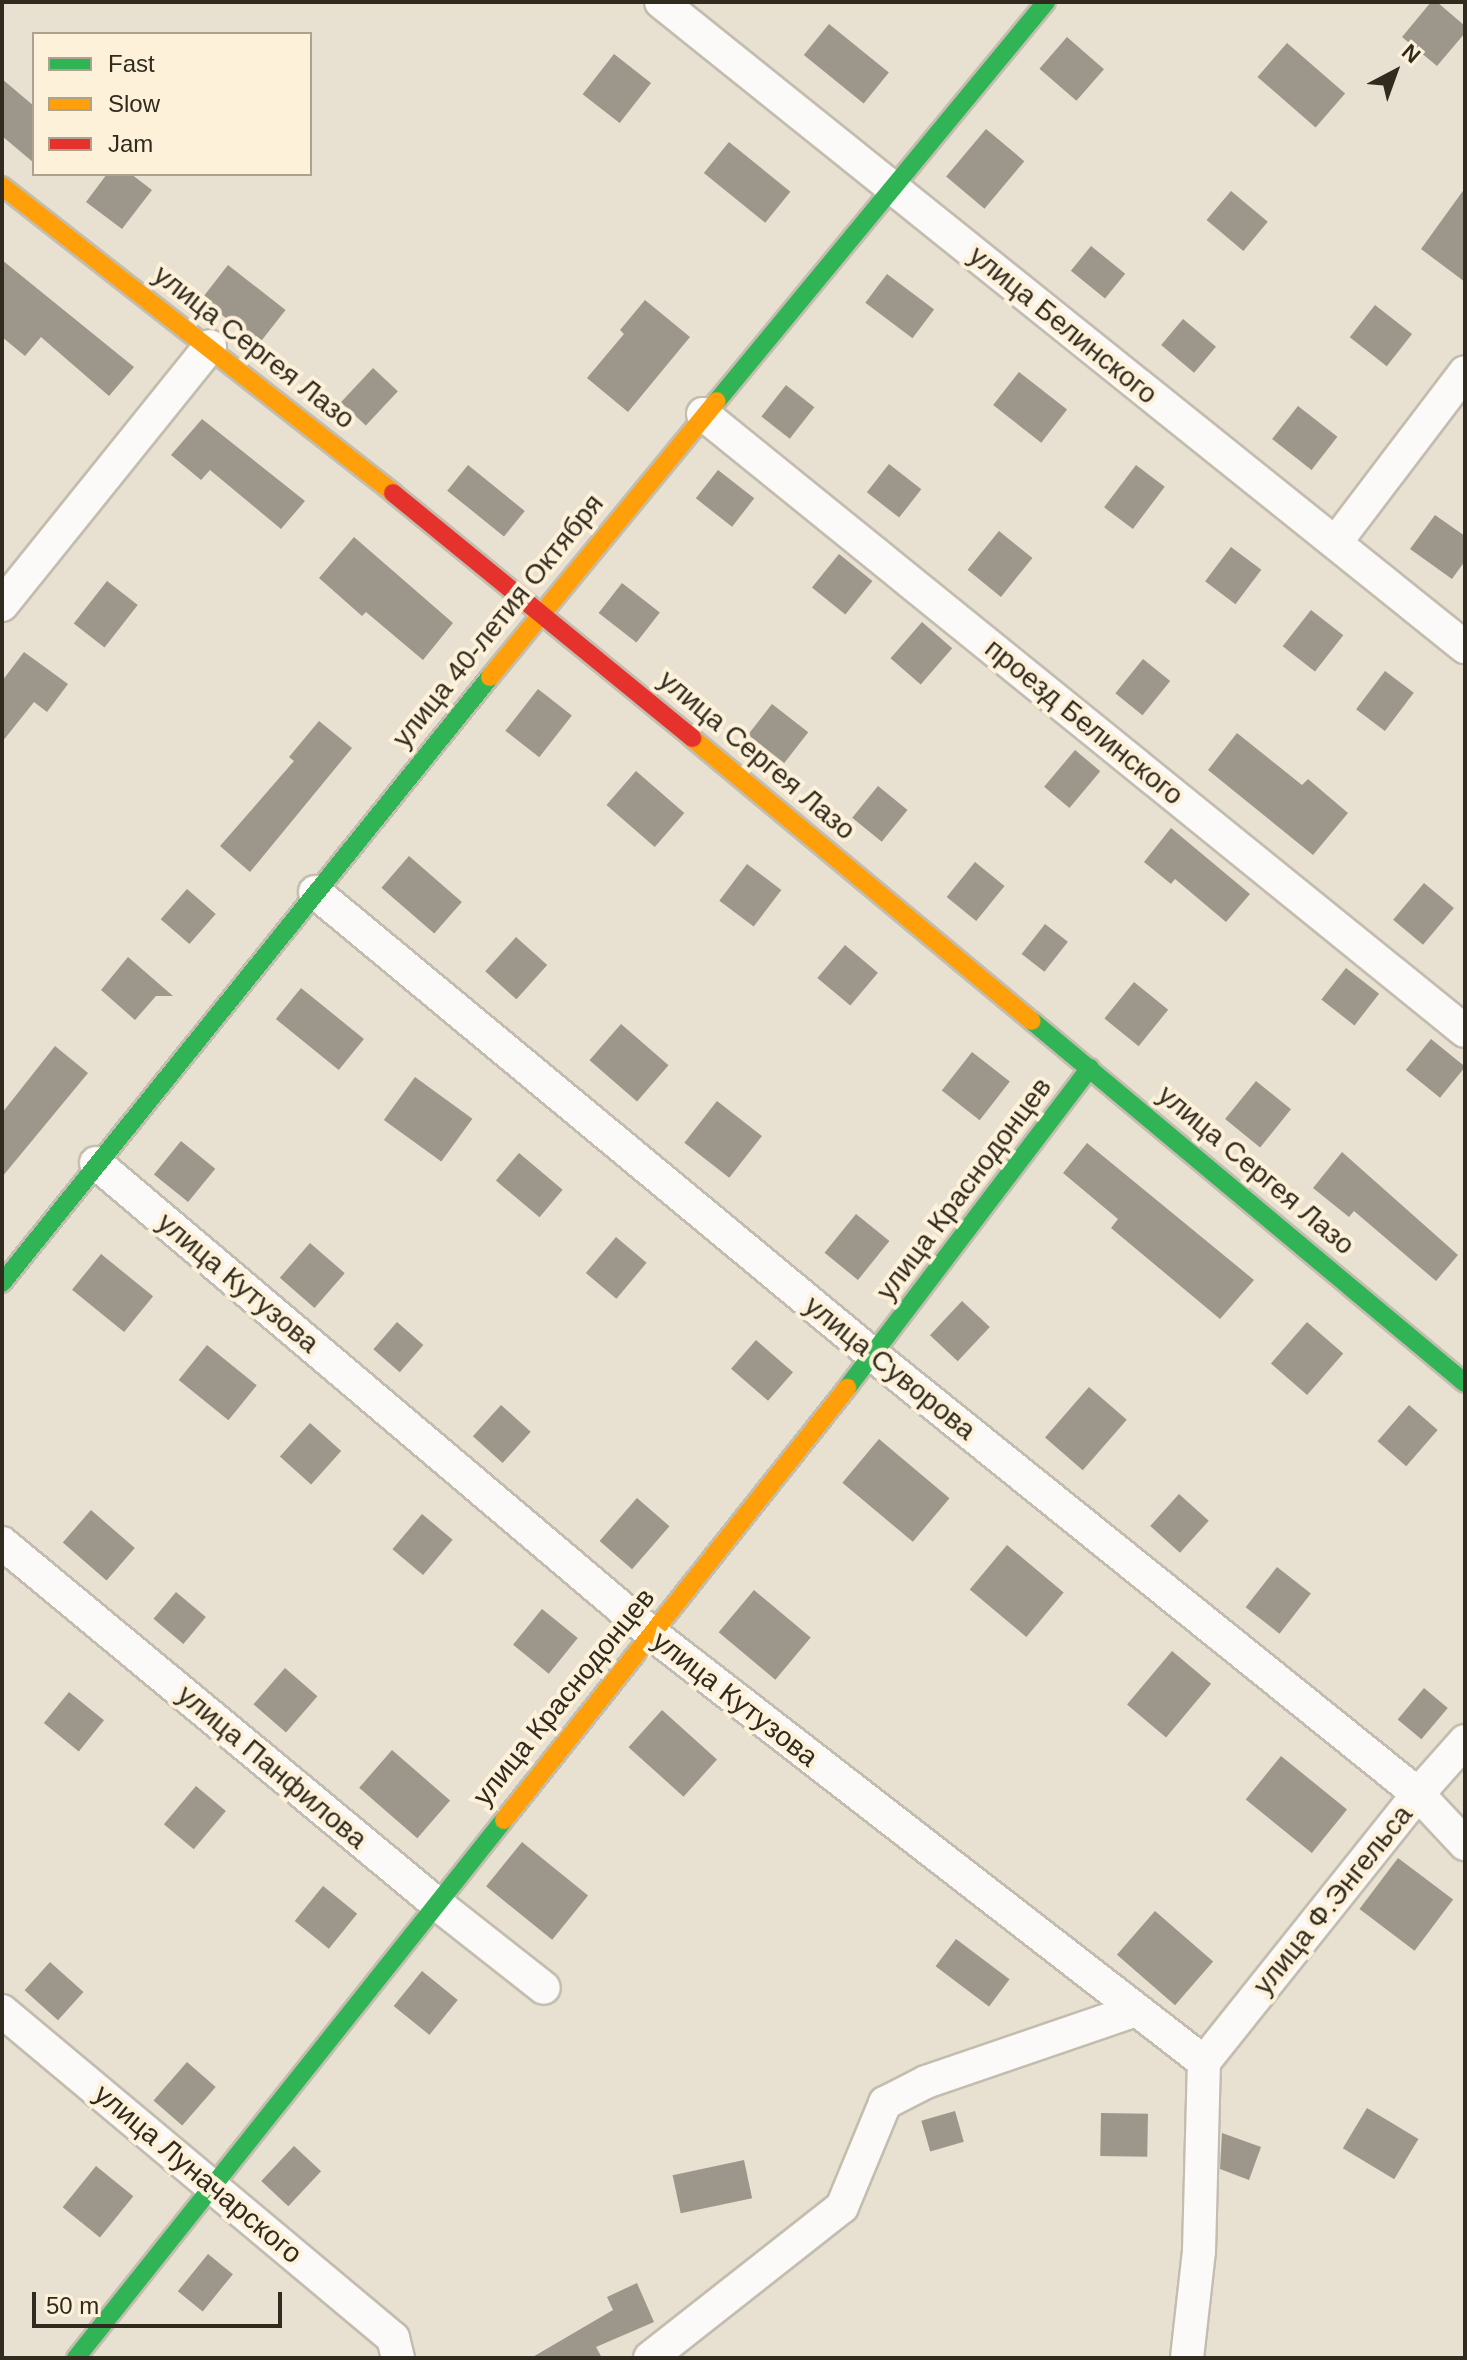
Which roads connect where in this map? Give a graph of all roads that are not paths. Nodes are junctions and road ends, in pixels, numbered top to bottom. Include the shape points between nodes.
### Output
1 (661, 2) edge
2 (1046, 2) edge
3 (2, 186) edge
4 (891, 188) junction
5 (210, 346) junction
6 (1465, 372) edge
7 (703, 414) junction
8 (1336, 542) junction
9 (2, 605) edge
10 (542, 613) junction
11 (1465, 647) edge
12 (315, 892) junction
13 (1465, 1031) edge
14 (1090, 1068) junction
15 (96, 1163) junction
16 (2, 1283) edge
17 (873, 1355) junction
18 (1465, 1383) edge
19 (2, 1543) edge
20 (651, 1633) junction
21 (1465, 1741) edge
22 (1418, 1794) junction
23 (1465, 1844) edge
24 (436, 1903) junction
25 (544, 1988) dead end
26 (1136, 2010) junction
27 (2, 2011) edge
28 (1204, 2062) junction
29 (212, 2184) junction
30 (396, 2348) edge
31 (76, 2358) edge
32 (650, 2358) edge
33 (1187, 2358) edge

1 - 4 street, улица Белинского
2 - 4 street, улица 40-летия Октября
3 - 5 street, улица Сергея Лазо
4 - 7 street, улица 40-летия Октября
4 - 8 street, улица Белинского
5 - 9 street
5 - 10 street, улица Сергея Лазо
6 - 8 street
7 - 10 street, улица 40-летия Октября
7 - 13 street, проезд Белинского
8 - 11 street, улица Белинского
10 - 12 street, улица 40-летия Октября
10 - 14 street, улица Сергея Лазо
12 - 15 street, улица 40-летия Октября
12 - 17 street, улица Суворова
14 - 17 street, улица Краснодонцев
14 - 18 street, улица Сергея Лазо
15 - 16 street, улица 40-летия Октября
15 - 20 street, улица Кутузова
17 - 20 street, улица Краснодонцев
17 - 22 street, улица Суворова
19 - 24 street, улица Панфилова
20 - 24 street, улица Краснодонцев
20 - 26 street, улица Кутузова
21 - 22 street, улица Ф.Энгельса
22 - 23 street, улица Суворова
22 - 28 street, улица Ф.Энгельса
24 - 25 street, улица Панфилова
24 - 29 street, улица Краснодонцев
26 - 28 street, улица Кутузова
26 - 32 street via 926,2082 885,2103 842,2207
27 - 29 street, улица Луначарского
28 - 33 street via 1199,2251
29 - 30 street, улица Луначарского
29 - 31 street, улица Краснодонцев

